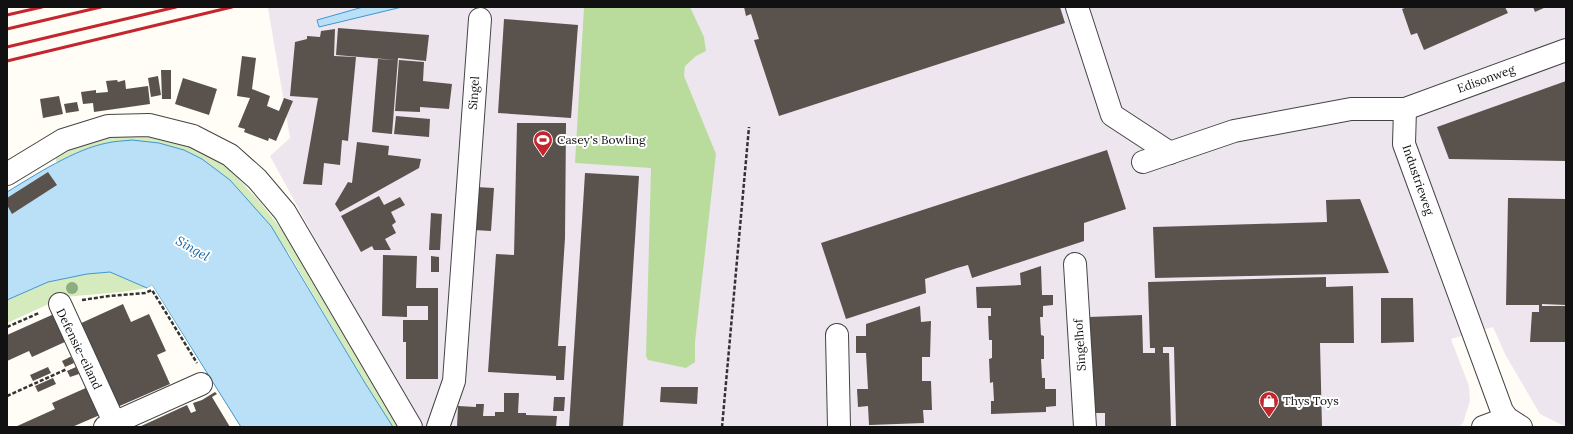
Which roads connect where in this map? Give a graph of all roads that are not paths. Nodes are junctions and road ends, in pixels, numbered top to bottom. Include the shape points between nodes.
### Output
1 (1077, 7) edge
2 (480, 19) dead end
3 (1566, 50) edge
4 (1405, 109) junction
5 (1170, 153) junction
6 (1143, 162) dead end
7 (7, 174) edge
8 (1075, 264) dead end
9 (60, 304) road end
10 (837, 335) dead end
11 (200, 376) road end
12 (1514, 422) edge
13 (109, 425) edge
14 (411, 427) edge
15 (438, 427) edge
16 (839, 427) edge
17 (1085, 427) edge
18 (1483, 427) edge

1 - 5 street via 1112,115
2 - 15 street, Singel via 454,381
3 - 4 street, Edisonweg
4 - 5 street via 1351,109 1234,132
4 - 12 street, Industrieweg via 1404,144 1502,411
5 - 6 street
7 - 14 street via 63,140 108,126 149,125 193,136 230,155 258,179 285,212
8 - 17 street, Singelhof
9 - 13 street, Defensie-eiland via 86,361
10 - 16 street
11 - 13 street, Defensie-eiland
12 - 18 street

